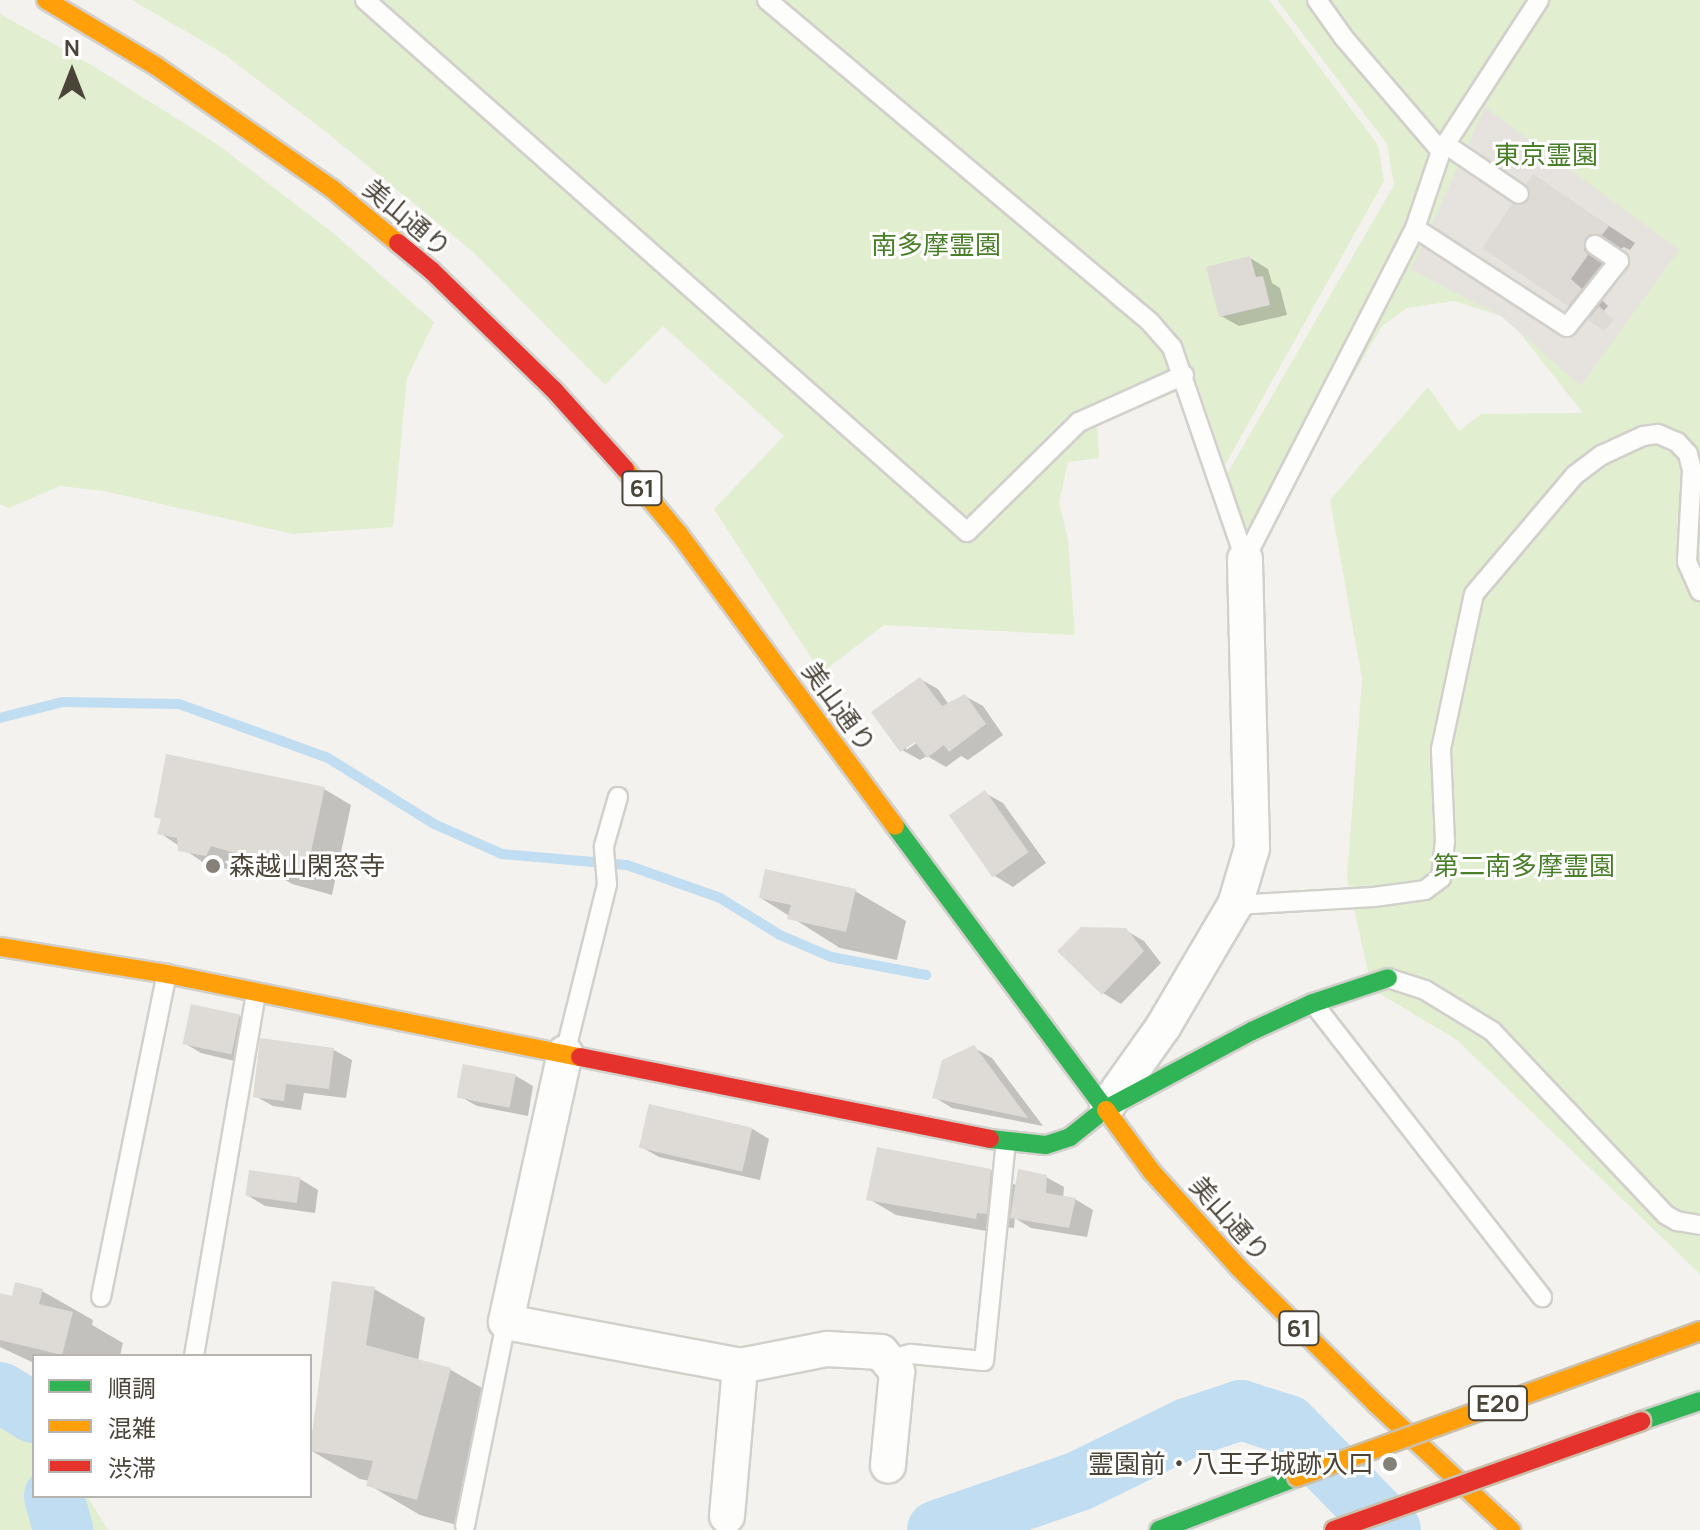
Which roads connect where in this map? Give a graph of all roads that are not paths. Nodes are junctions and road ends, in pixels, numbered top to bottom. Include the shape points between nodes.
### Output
1 (46, 0) edge
2 (365, 0) edge
3 (767, 0) edge
4 (1317, 0) edge
5 (1539, 0) edge
6 (1443, 148) junction
7 (1519, 194) dead end
8 (1415, 228) junction
9 (1595, 245) dead end
10 (1184, 375) junction
11 (1245, 559) junction
12 (1700, 591) edge
13 (618, 797) dead end
14 (1235, 905) junction
15 (0, 947) edge
16 (167, 974) junction
17 (1388, 978) joint
18 (256, 992) junction
19 (1313, 1003) junction
20 (565, 1053) junction
21 (1104, 1110) junction
22 (1006, 1142) junction
23 (1700, 1225) edge
24 (101, 1297) dead end
25 (1542, 1297) dead end
26 (506, 1322) junction
27 (1700, 1331) edge
28 (194, 1354) edge
29 (888, 1360) junction
30 (740, 1366) junction
31 (1700, 1401) edge
32 (888, 1466) dead end
33 (727, 1516) dead end
34 (465, 1526) dead end
35 (1159, 1530) edge
36 (1334, 1530) edge
37 (1511, 1530) edge

1 - 21 main road, 美山通り / 61 via 156,66 331,188 432,271 553,389 679,534
2 - 10 lane via 967,532 1079,422
3 - 10 lane via 1150,322 1172,347
4 - 6 lane via 1344,38
5 - 6 lane
6 - 7 lane
6 - 8 lane
8 - 9 lane via 1567,327 1619,261
8 - 11 lane
10 - 11 lane
11 - 14 street via 1252,848
12 - 14 lane via 1687,562 1692,470 1688,454 1658,434 1602,455 1575,475 1474,594 1441,749 1441,878 1425,890 1387,895
13 - 20 lane via 604,846 607,884
14 - 21 street via 1163,1027
15 - 16 main road
16 - 18 main road
16 - 24 lane
17 - 19 main road
17 - 23 lane via 1425,990 1492,1031 1666,1215
18 - 20 main road
18 - 28 lane
19 - 21 main road
19 - 25 lane
20 - 22 main road
20 - 26 street
21 - 22 main road via 1070,1137 1046,1145
21 - 37 main road, 美山通り / 61 via 1239,1268
22 - 29 lane via 984,1361 911,1354
26 - 30 street
26 - 34 lane
27 - 35 main road, E20, bridge
29 - 30 street via 881,1352 827,1349
29 - 32 street via 897,1372
30 - 33 street
31 - 36 main road, E20, bridge

